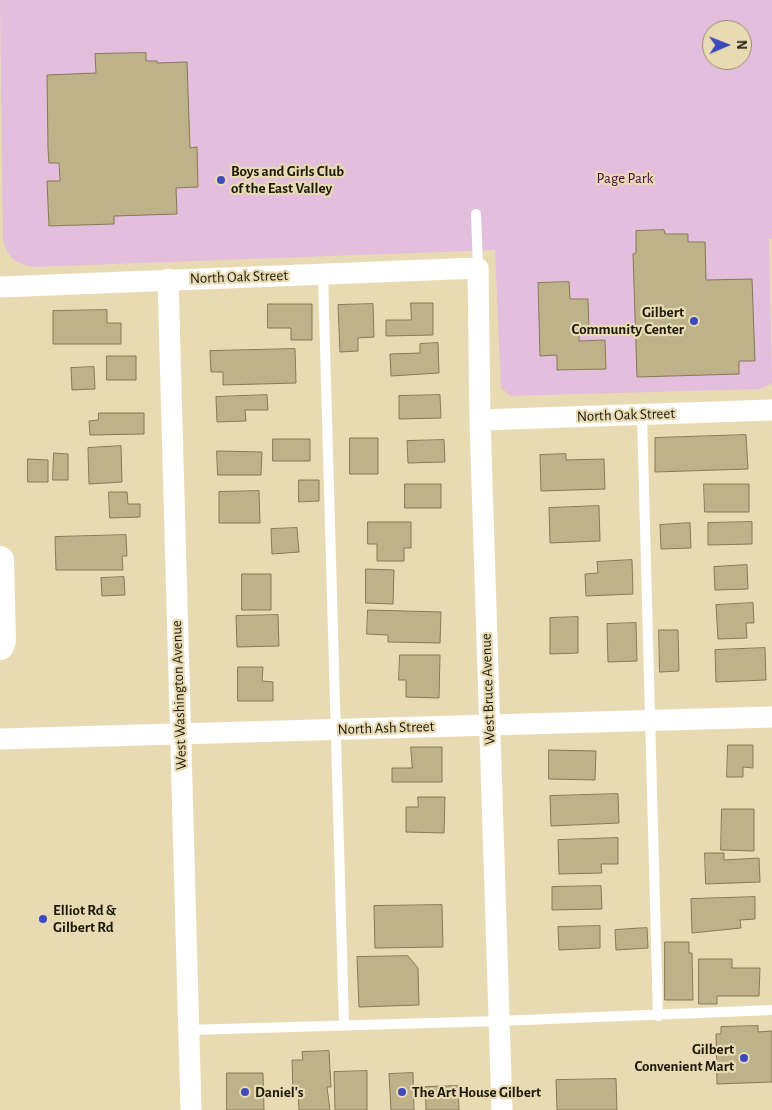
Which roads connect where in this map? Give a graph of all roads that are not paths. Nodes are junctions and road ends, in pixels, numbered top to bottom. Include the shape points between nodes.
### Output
1 (476, 214) dead end
2 (478, 268) junction
3 (323, 275) junction
4 (168, 279) junction
5 (0, 287) edge
6 (772, 410) edge
7 (642, 414) junction
8 (480, 420) junction
9 (0, 560) edge
10 (0, 646) edge
11 (772, 717) edge
12 (650, 721) junction
13 (489, 725) junction
14 (336, 730) junction
15 (180, 734) junction
16 (0, 740) edge
17 (772, 1010) edge
18 (658, 1016) junction
19 (499, 1021) junction
20 (344, 1025) junction
21 (189, 1030) junction
22 (190, 1110) edge
23 (502, 1110) edge

1 - 2 lane
2 - 3 street, North Oak Street
2 - 8 street, West Bruce Avenue
3 - 4 street, North Oak Street
3 - 14 lane
4 - 5 street, North Oak Street
4 - 15 street, West Washington Avenue
6 - 7 street, North Oak Street
7 - 8 street, North Oak Street
7 - 12 lane
8 - 13 street, West Bruce Avenue
9 - 10 main road
11 - 12 street, North Ash Street
12 - 13 street, North Ash Street
12 - 18 lane
13 - 14 street, North Ash Street
13 - 19 street, West Bruce Avenue
14 - 15 street, North Ash Street
14 - 20 lane
15 - 16 street, North Ash Street
15 - 21 street, West Washington Avenue
17 - 18 lane
18 - 19 lane
19 - 20 lane
19 - 23 street, West Bruce Avenue
20 - 21 lane
21 - 22 street, West Washington Avenue

